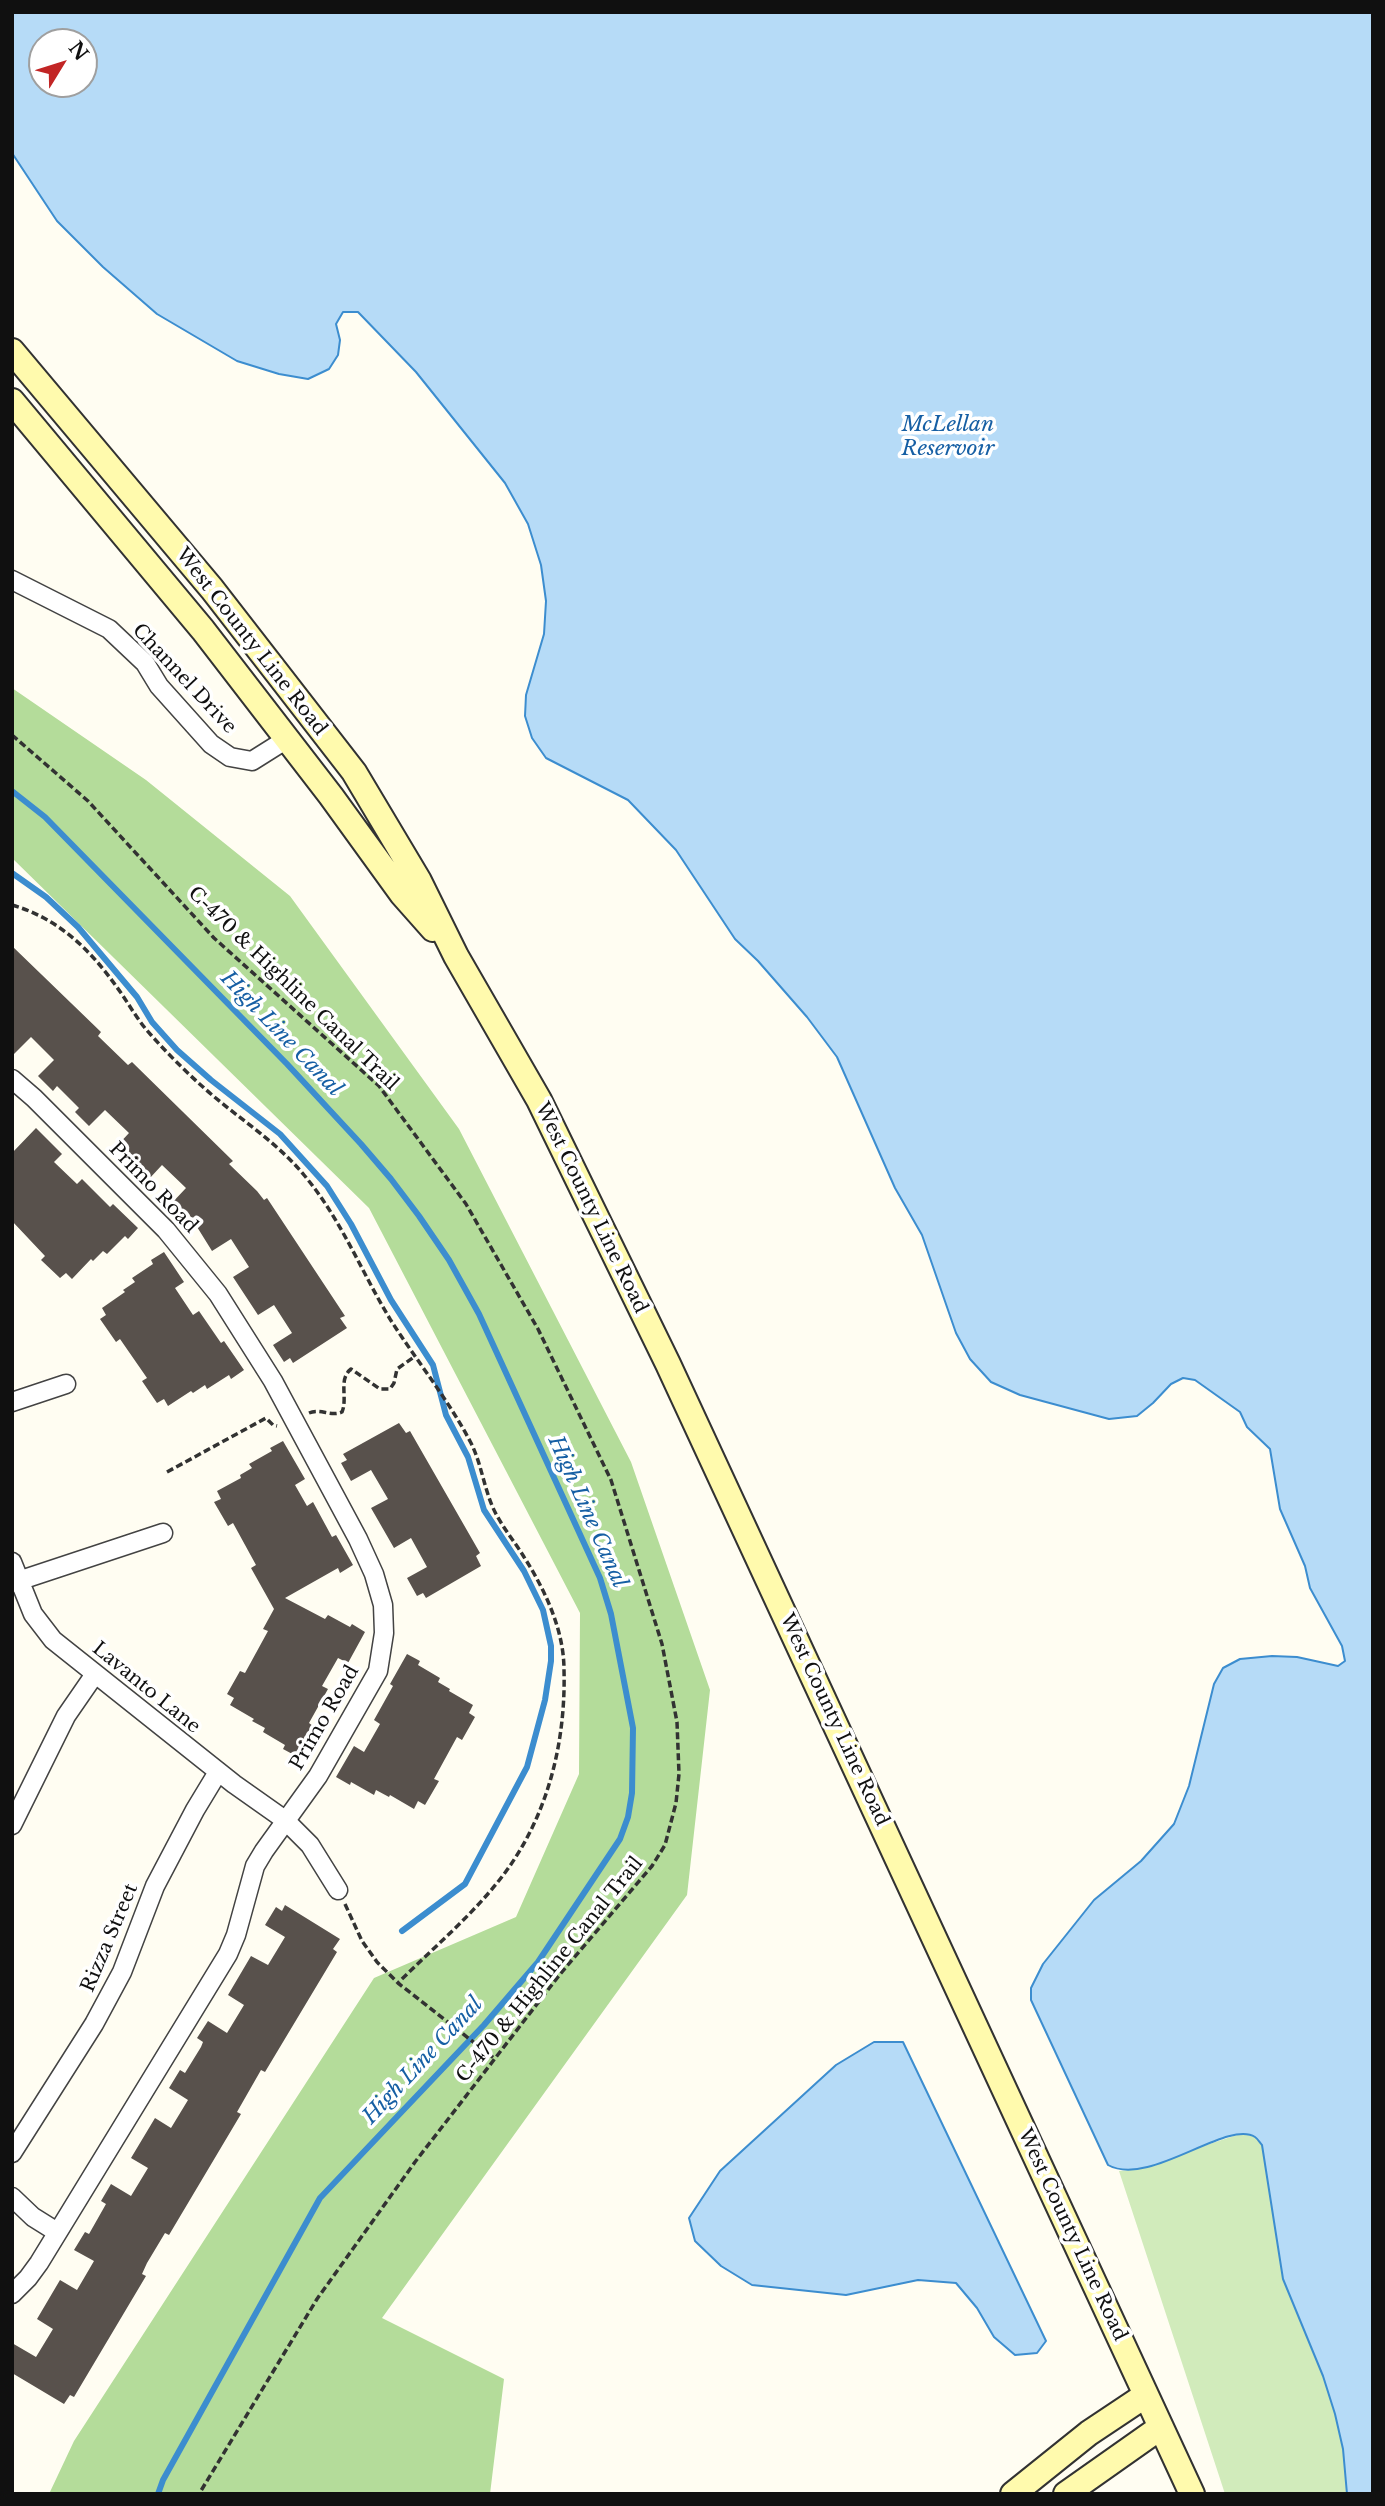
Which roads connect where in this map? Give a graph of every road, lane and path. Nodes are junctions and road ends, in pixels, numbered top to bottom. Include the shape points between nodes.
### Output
1 (12, 351) edge
2 (12, 401) edge
3 (12, 580) edge
4 (12, 735) edge
5 (288, 739) junction
6 (12, 905) edge
7 (456, 956) junction
8 (12, 1079) edge
9 (66, 1384) dead end
10 (12, 1402) edge
11 (163, 1533) dead end
12 (12, 1562) edge
13 (15, 1582) edge
14 (95, 1674) junction
15 (218, 1772) junction
16 (285, 1820) junction
17 (12, 1825) edge
18 (338, 1890) joint
19 (398, 1983) junction
20 (495, 2059) junction
21 (12, 2153) edge
22 (12, 2197) edge
23 (57, 2232) junction
24 (12, 2294) edge
25 (1146, 2395) junction
26 (1161, 2427) junction
27 (199, 2494) edge
28 (1013, 2494) edge
29 (1066, 2494) edge
30 (1192, 2494) edge

1 - 7 main road, West County Line Road via 212,589 354,772 419,881
2 - 5 main road, West County Line Road
3 - 5 street, Channel Drive via 109,629 145,663 159,686 212,744 230,757 252,761
4 - 20 path, C-470 & Highline Canal Trail via 88,801 214,938 379,1086 466,1204 538,1329 611,1480 662,1644 677,1722 679,1774 672,1824 652,1866
5 - 7 main road, West County Line Road via 402,894
6 - 19 path via 48,919 74,938 157,1042 204,1088 272,1142 318,1193 392,1321 469,1439 496,1514 531,1567 551,1611 564,1654 564,1699 558,1752 540,1808 499,1880
7 - 25 main road, West County Line Road via 539,1100 662,1352
8 - 16 street, Primo Road via 166,1230 218,1294 273,1381 374,1574 383,1605 378,1671 318,1776
9 - 10 street
11 - 13 street
12 - 13 street, Lavanto Lane
13 - 14 street, Lavanto Lane via 53,1640
14 - 15 street, Lavanto Lane
14 - 17 street via 66,1716
15 - 16 street, Lavanto Lane
15 - 21 street, Rizza Street via 155,1885 122,1972 94,2024
16 - 18 street, Lavanto Lane via 310,1845
16 - 23 street, Primo Road via 256,1866 228,1954
18 - 19 path via 362,1941
19 - 20 path
20 - 27 path, C-470 & Highline Canal Trail via 317,2300
22 - 23 street
23 - 24 street, Primo Road via 28,2278
25 - 26 main road, West County Line Road
25 - 28 main road
26 - 29 main road
26 - 30 main road, West County Line Road

